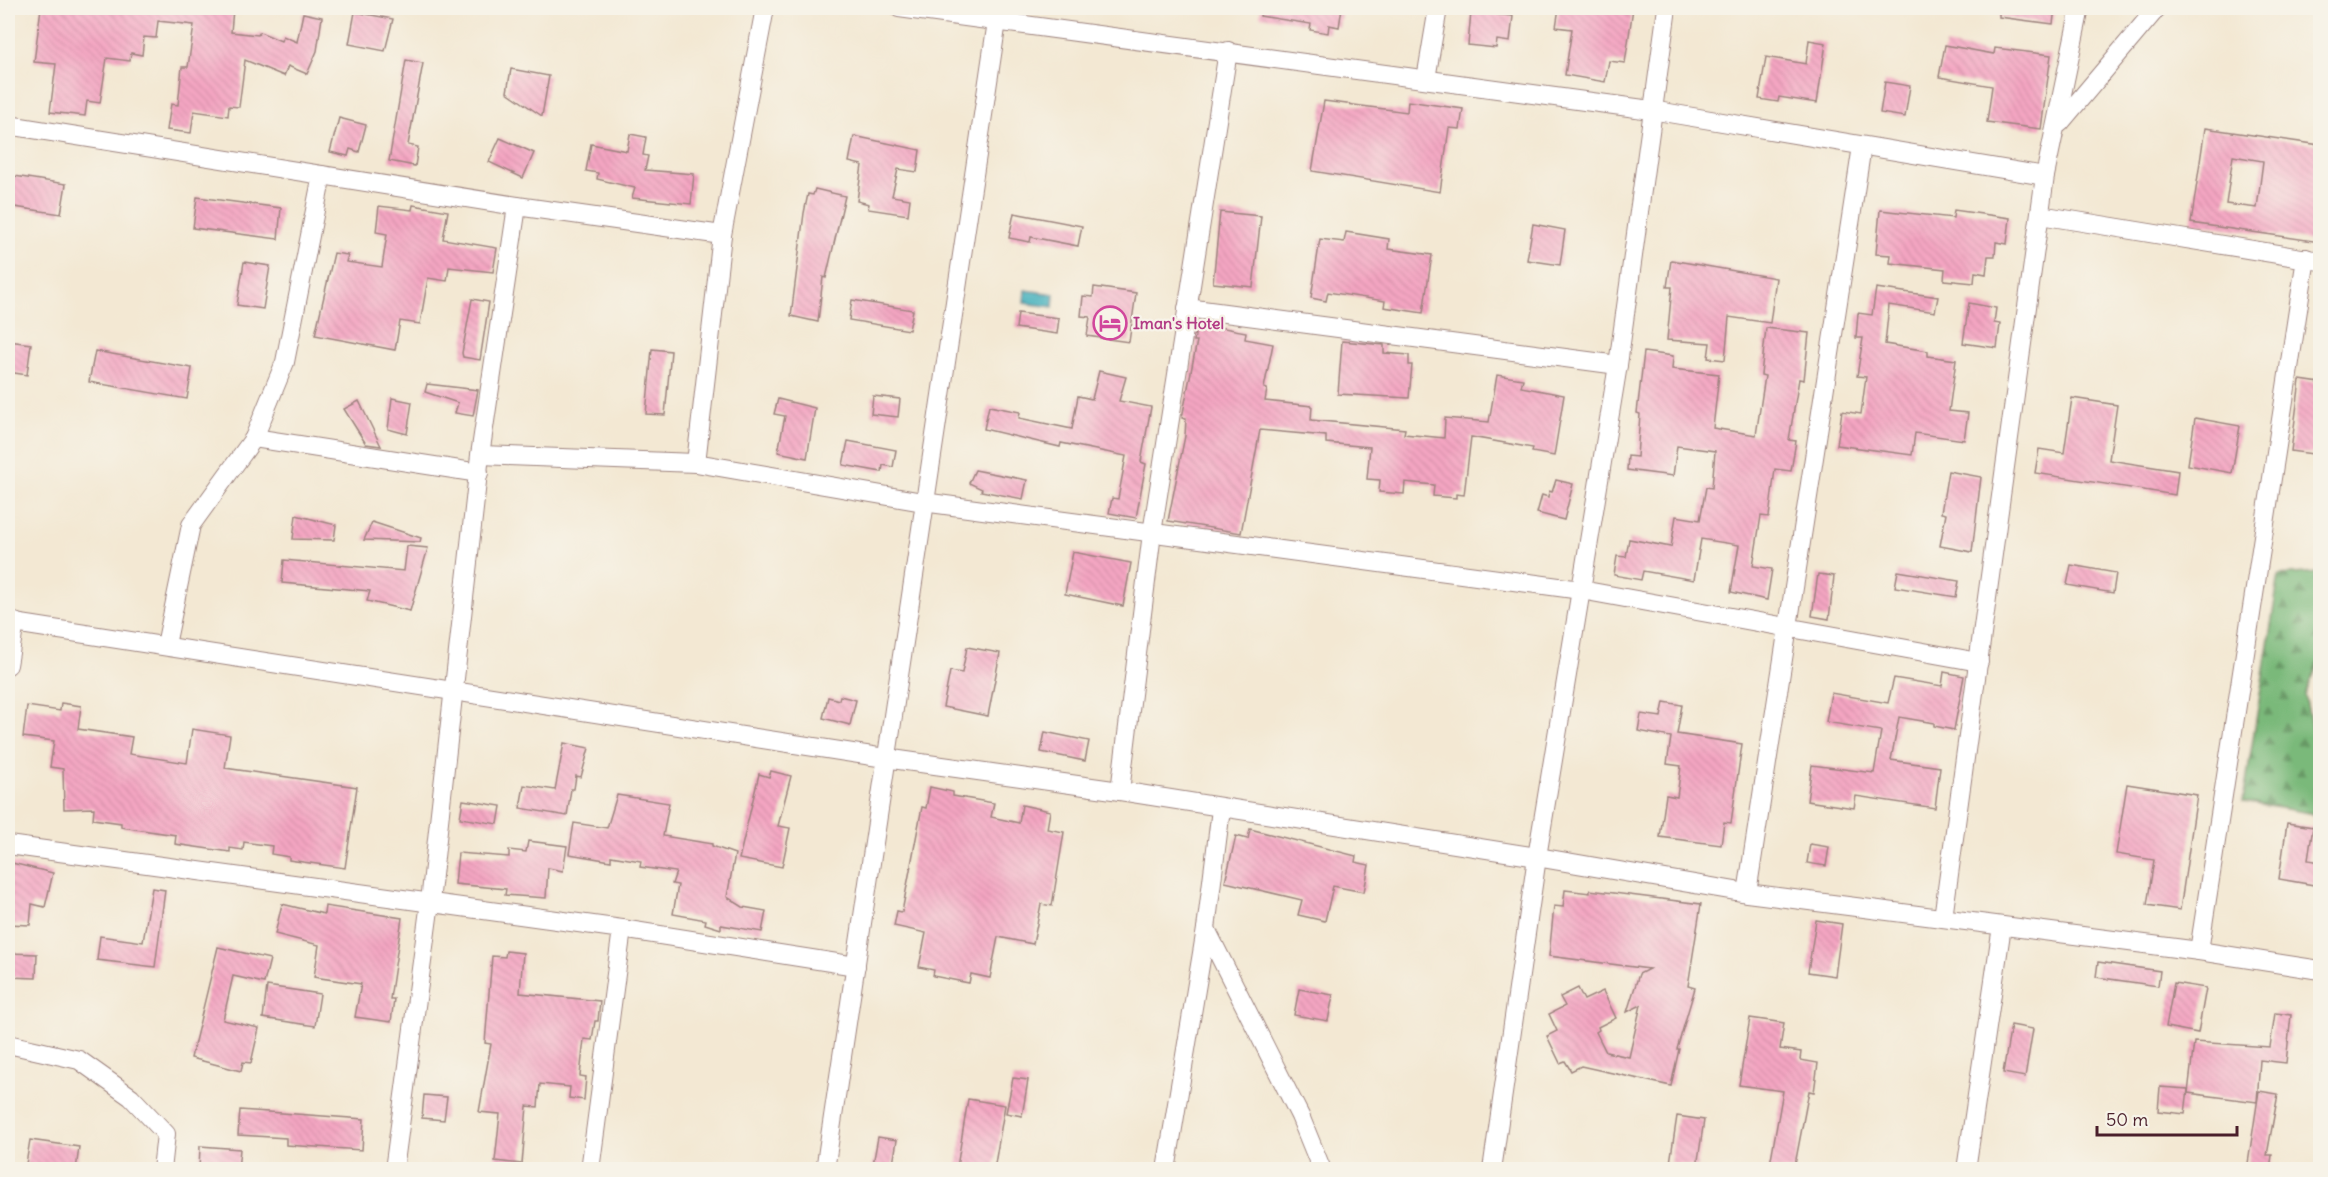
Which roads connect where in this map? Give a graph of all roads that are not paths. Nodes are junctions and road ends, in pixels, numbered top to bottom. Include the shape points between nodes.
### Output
1 (765, 8) edge
2 (899, 8) edge
3 (1438, 8) edge
4 (1667, 8) edge
5 (2080, 8) edge
6 (2157, 8) edge
7 (998, 14) edge
8 (1228, 51) junction
9 (1426, 79) junction
10 (1651, 110) junction
11 (8, 125) edge
12 (2058, 126) junction
13 (1862, 146) junction
14 (322, 175) junction
15 (2045, 176) junction
16 (517, 206) junction
17 (2040, 215) junction
18 (722, 235) junction
19 (2313, 260) edge
20 (1187, 308) junction
21 (1618, 364) junction
22 (254, 438) junction
23 (696, 463) junction
24 (479, 464) junction
25 (924, 502) junction
26 (1152, 532) junction
27 (1581, 590) junction
28 (11, 622) edge
29 (1786, 626) junction
30 (166, 645) junction
31 (1979, 662) junction
32 (8, 665) edge
33 (454, 690) junction
34 (885, 758) junction
35 (1120, 791) junction
36 (1221, 808) junction
37 (8, 845) edge
38 (1537, 856) junction
39 (1747, 893) junction
40 (430, 902) junction
41 (1944, 918) junction
42 (2001, 926) junction
43 (622, 929) junction
44 (1206, 929) junction
45 (2199, 951) junction
46 (856, 966) junction
47 (2320, 970) edge
48 (8, 1044) edge
49 (162, 1170) edge
50 (394, 1170) edge
51 (590, 1170) edge
52 (825, 1170) edge
53 (1166, 1170) edge
54 (1322, 1170) edge
55 (1492, 1170) edge
56 (1966, 1170) edge

1 - 18 street
2 - 7 street
3 - 9 street
4 - 10 street
5 - 12 street
6 - 12 street
7 - 8 street
7 - 25 street
8 - 9 street
8 - 20 street
9 - 10 street
10 - 13 street
10 - 21 street
11 - 14 street
12 - 15 street
13 - 15 street
13 - 29 street
14 - 16 street
14 - 22 street via 285,362
15 - 17 street
16 - 18 street
16 - 24 street
17 - 19 street
17 - 31 street
18 - 23 street
19 - 45 street
20 - 21 street
20 - 26 street
21 - 27 street
22 - 24 street
22 - 30 street via 190,525
23 - 24 street
23 - 25 street
24 - 33 street
25 - 26 street
25 - 34 street
26 - 27 street
26 - 35 street
27 - 29 street
27 - 38 street
28 - 30 street
28 - 32 street
29 - 31 street
29 - 39 street
30 - 33 street
31 - 41 street
33 - 34 street
33 - 40 street
34 - 35 street
34 - 46 street
35 - 36 street
36 - 38 street
36 - 44 street
37 - 40 street
38 - 39 street
38 - 55 street
39 - 41 street
40 - 43 street
40 - 50 street
41 - 42 street
42 - 45 street
42 - 56 street
43 - 46 street
43 - 51 street
44 - 53 street
44 - 54 street via 1300,1116
45 - 47 street
46 - 52 street
48 - 49 street via 79,1060 131,1097 166,1134

